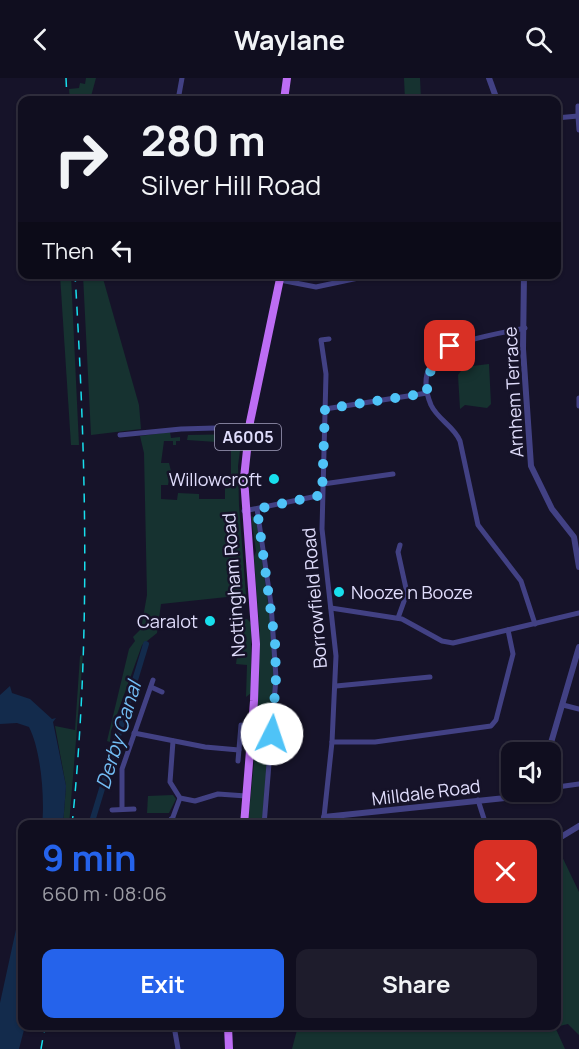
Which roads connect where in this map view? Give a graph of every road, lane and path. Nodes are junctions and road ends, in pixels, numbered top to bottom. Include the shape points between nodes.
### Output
1 (182, 78) edge
2 (287, 78) edge
3 (489, 78) edge
4 (179, 96) edge
5 (285, 96) edge
6 (496, 96) edge
7 (578, 106) edge
8 (578, 116) edge
9 (561, 118) edge
10 (579, 130) edge
11 (280, 279) edge
12 (287, 279) edge
13 (354, 279) edge
14 (524, 279) edge
15 (525, 328) junction
16 (329, 339) dead end
17 (427, 393) junction
18 (579, 398) edge
19 (579, 406) edge
20 (325, 409) junction
21 (249, 427) junction
22 (120, 435) dead end
23 (393, 474) dead end
24 (323, 484) junction
25 (322, 495) junction
26 (257, 509) junction
27 (244, 511) junction
28 (400, 545) dead end
29 (579, 567) edge
30 (331, 608) junction
31 (579, 613) edge
32 (398, 618) junction
33 (535, 624) junction
34 (508, 630) junction
35 (579, 647) edge
36 (430, 677) dead end
37 (153, 680) dead end
38 (336, 686) junction
39 (151, 687) junction
40 (162, 692) dead end
41 (563, 705) junction
42 (579, 709) edge
43 (241, 725) dead end
44 (134, 733) junction
45 (172, 741) junction
46 (332, 741) junction
47 (551, 742) edge
48 (239, 750) junction
49 (238, 761) dead end
50 (579, 784) edge
51 (561, 786) edge
52 (246, 796) junction
53 (501, 797) edge
54 (180, 798) junction
55 (478, 800) junction
56 (122, 809) junction
57 (134, 809) dead end
58 (112, 810) dead end
59 (324, 817) junction
60 (172, 820) edge
61 (244, 820) edge
62 (264, 820) edge
63 (324, 820) edge
64 (484, 820) edge
65 (579, 826) edge
66 (561, 837) edge
67 (175, 1030) edge
68 (228, 1030) edge
69 (178, 1049) edge
70 (229, 1049) edge

1 - 4 street
2 - 5 main road
3 - 6 street
7 - 8 street
8 - 9 street
8 - 10 street
11 - 21 main road, Nottingham Road / A6005
12 - 13 street via 316,287
14 - 15 street, Arnhem Terrace
15 - 17 street via 461,342 445,351 428,375
15 - 29 street, Arnhem Terrace via 526,410 532,469 552,508 574,537
16 - 20 street, Borrowfield Road via 321,340 326,374
17 - 20 street
17 - 33 street via 436,414 460,441 479,528 521,581
18 - 19 street
20 - 24 street, Borrowfield Road
21 - 22 street
21 - 27 main road, Nottingham Road / A6005
23 - 24 street
24 - 25 street, Borrowfield Road
25 - 26 street
25 - 30 street, Borrowfield Road
26 - 27 street
26 - 62 street, Nottingham Road via 272,614 276,678
27 - 52 main road, Nottingham Road / A6005 via 256,644
28 - 32 street via 407,593
30 - 32 street
30 - 38 street, Borrowfield Road
31 - 33 street
32 - 34 street via 450,643
33 - 34 street
34 - 46 street via 513,654 496,720 491,726 375,742
35 - 41 street
36 - 38 street
37 - 39 street
38 - 46 street, Borrowfield Road
39 - 40 street
39 - 44 street
41 - 42 street
41 - 47 street
43 - 48 street
44 - 45 street
44 - 56 street via 121,780
45 - 48 street
45 - 54 street via 170,782
46 - 59 street, Borrowfield Road
48 - 49 street
50 - 51 street
52 - 54 street via 218,794 195,801
52 - 61 main road, Nottingham Road / A6005
53 - 55 street, Milldale Road
54 - 60 street
55 - 59 street, Milldale Road
55 - 64 street
56 - 57 street
56 - 58 street
59 - 63 street, Borrowfield Road
65 - 66 street
67 - 69 street
68 - 70 main road

